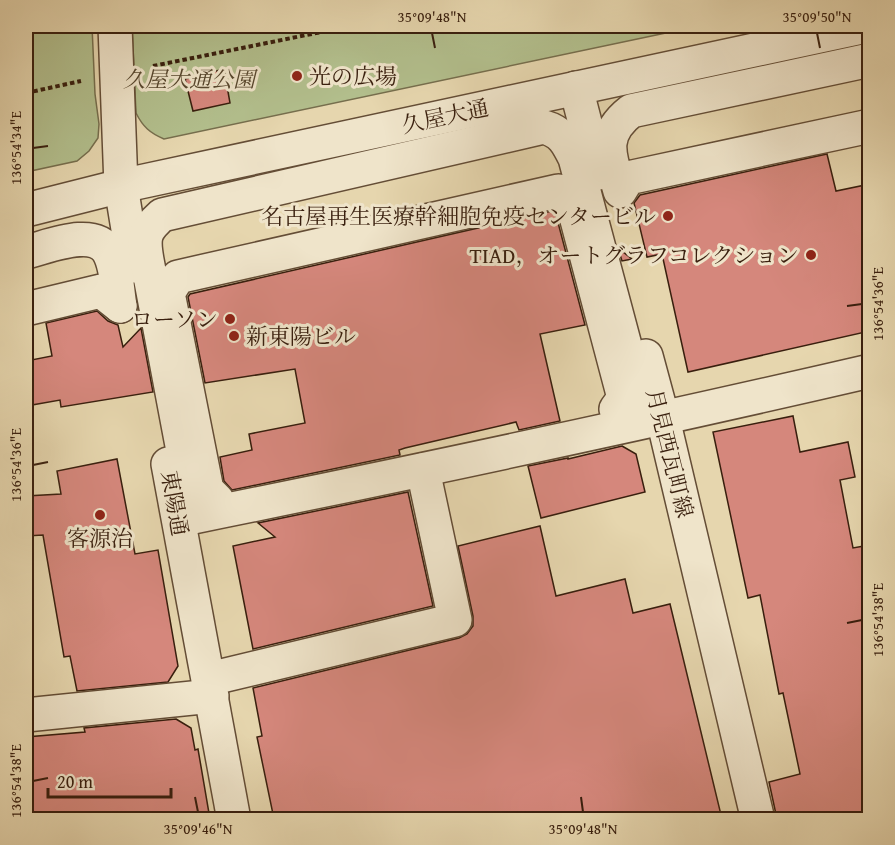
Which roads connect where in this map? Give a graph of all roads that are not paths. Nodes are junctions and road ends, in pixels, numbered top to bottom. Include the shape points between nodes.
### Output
1 (115, 26) edge
2 (866, 26) edge
3 (870, 60) edge
4 (576, 88) junction
5 (870, 126) edge
6 (120, 186) junction
7 (558, 191) joint
8 (26, 210) edge
9 (26, 252) edge
10 (26, 309) edge
11 (870, 371) edge
12 (663, 419) junction
13 (423, 470) junction
14 (177, 520) junction
15 (210, 688) junction
16 (26, 715) edge
17 (234, 819) edge
18 (758, 819) edge

1 - 6 street, 東陽通
2 - 4 street, 久屋大通
3 - 5 street via 631,111 612,130 609,153 620,191 628,178
4 - 6 street, 久屋大通
4 - 12 street, 月見西瓦町線
6 - 8 street, 久屋大通
6 - 14 street, 東陽通
7 - 7 street via 573,205 624,398 616,410 628,406 636,387 575,158 565,139 554,130 544,128 162,215 151,225 144,245 189,488 195,497 217,500 207,490 168,293 178,277
9 - 10 street via 84,238 103,244 109,252 120,306 101,291
11 - 12 street
12 - 13 street
12 - 18 street, 月見西瓦町線
13 - 14 street
13 - 15 street via 455,620
14 - 15 street, 東陽通
15 - 16 street
15 - 17 street, 東陽通

